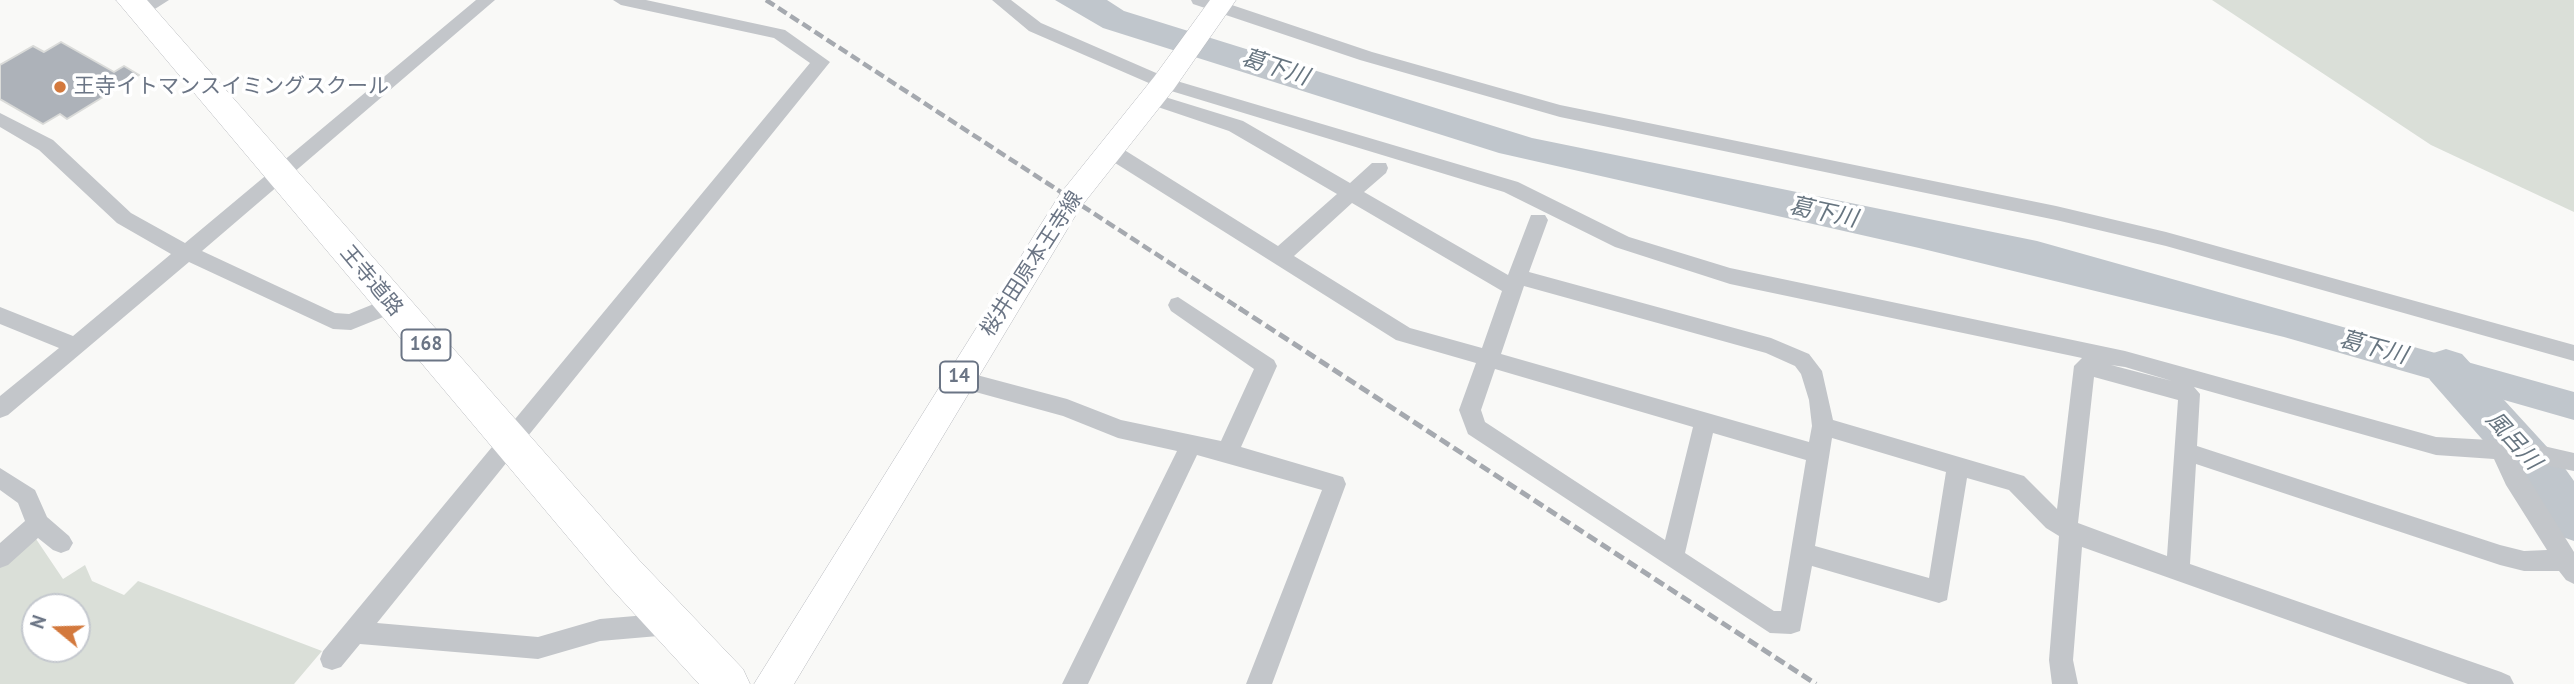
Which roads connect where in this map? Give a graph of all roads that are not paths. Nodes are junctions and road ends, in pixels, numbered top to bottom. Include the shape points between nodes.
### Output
1 (487, 0) edge
2 (621, 0) edge
3 (1000, 0) edge
4 (1214, 2) edge
5 (144, 3) edge
6 (1158, 91) junction
7 (3, 123) edge
8 (1111, 150) junction
9 (1378, 168) dead end
10 (280, 173) junction
11 (1350, 193) junction
12 (1538, 220) dead end
13 (187, 251) junction
14 (1279, 257) junction
15 (1516, 282) junction
16 (391, 304) junction
17 (1178, 306) dead end
18 (0, 315) edge
19 (74, 345) junction
20 (2574, 353) edge
21 (1488, 359) junction
22 (958, 379) junction
23 (0, 410) edge
24 (1705, 421) junction
25 (1823, 426) junction
26 (511, 441) junction
27 (1191, 444) junction
28 (2500, 448) junction
29 (2185, 451) junction
30 (1227, 452) junction
31 (1819, 454) junction
32 (2574, 462) edge
33 (1958, 466) junction
34 (0, 478) edge
35 (38, 524) junction
36 (2069, 530) junction
37 (61, 543) dead end
38 (1801, 552) junction
39 (1673, 555) junction
40 (0, 558) edge
41 (2570, 567) edge
42 (2178, 572) junction
43 (670, 624) junction
44 (355, 632) junction
45 (332, 659) dead end
46 (728, 684) edge
47 (773, 684) edge
48 (1075, 684) edge
49 (1259, 684) edge
50 (2066, 684) edge
51 (2501, 684) edge

1 - 10 street
2 - 26 street via 779,34 821,62
3 - 6 street via 1035,27
4 - 6 main road, 桜井田原本王寺線 / 14
4 - 20 street via 1366,56 1560,111 2166,239
5 - 10 highway, 王寺道路 / 168
6 - 8 main road, 桜井田原本王寺線 / 14
6 - 11 street via 1236,126
6 - 28 street via 1511,187 1622,242 1730,276 2125,359 2436,446
7 - 13 street via 46,145 124,218
8 - 14 street
8 - 22 main road, 桜井田原本王寺線 / 14 via 1070,201
9 - 11 street
10 - 13 street
10 - 16 highway, 王寺道路 / 168
11 - 14 street
11 - 15 street
12 - 15 street
13 - 16 street via 333,321 351,322
13 - 19 street
14 - 21 street via 1403,334
15 - 21 street
15 - 25 street via 1789,352 1811,372
16 - 26 highway, 王寺道路 / 168
17 - 30 street via 1266,366
18 - 19 street
19 - 23 street
21 - 24 street
21 - 39 street via 1470,410 1476,428
22 - 27 street via 1067,408 1118,429
22 - 47 main road, 桜井田原本王寺線 / 14
24 - 31 street
24 - 39 street
25 - 31 street
25 - 33 street
26 - 43 highway, 王寺道路 / 168
26 - 44 street
27 - 30 street
27 - 48 street
28 - 32 street
28 - 41 street
29 - 36 street via 2189,394 2085,366
29 - 41 street via 2500,555
29 - 42 street
30 - 49 street via 1335,484
31 - 38 street
33 - 36 street via 2016,483 2035,505
33 - 38 street via 1940,592
34 - 35 street via 27,497
35 - 37 street
35 - 40 street
36 - 42 street
36 - 50 street via 2061,660
38 - 39 street via 1791,623 1770,622
42 - 51 street
43 - 44 street via 600,631 538,648
43 - 46 highway, 王寺道路 / 168
44 - 45 street

